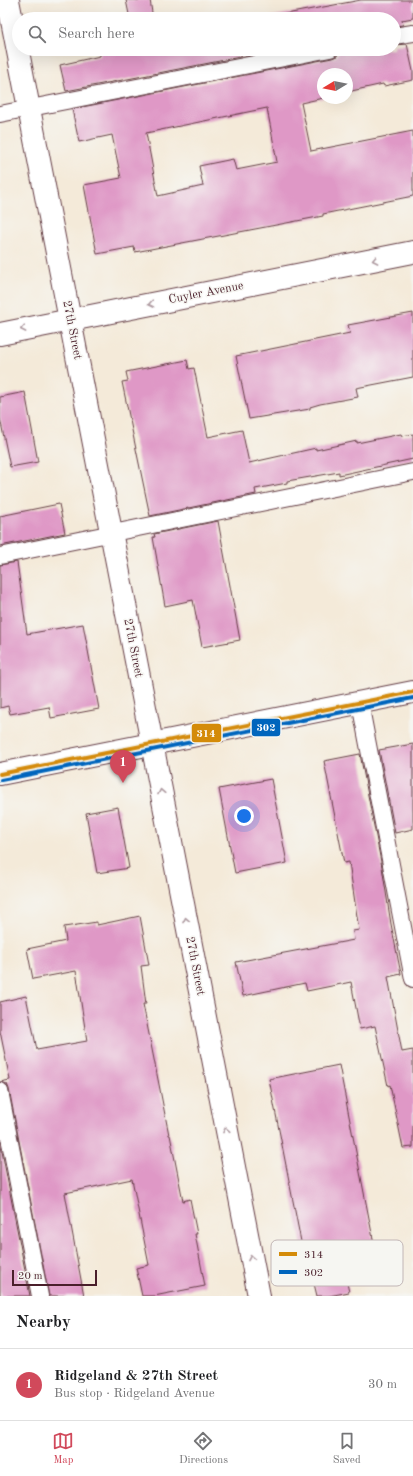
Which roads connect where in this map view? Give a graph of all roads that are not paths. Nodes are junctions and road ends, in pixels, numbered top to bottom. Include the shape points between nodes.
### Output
1 (8, 0) edge
2 (12, 21) edge
3 (413, 33) edge
4 (401, 35) edge
5 (19, 56) edge
6 (294, 56) edge
7 (29, 108) junction
8 (0, 114) edge
9 (413, 252) edge
10 (70, 320) junction
11 (0, 334) edge
12 (413, 472) edge
13 (111, 534) junction
14 (0, 556) edge
15 (413, 692) edge
16 (360, 703) junction
17 (152, 744) junction
18 (0, 774) edge
19 (413, 979) edge
20 (0, 1090) edge
21 (40, 1296) edge
22 (259, 1296) edge

1 - 2 street, 27th Street
3 - 4 lane
5 - 7 street, 27th Street
6 - 7 lane
7 - 8 lane
7 - 10 street, 27th Street
9 -> 10 street, Cuyler Avenue
10 -> 11 street, Cuyler Avenue
10 - 13 street, 27th Street
12 - 13 lane
13 - 14 lane
13 - 17 street, 27th Street
15 - 16 street
16 - 17 street
16 - 19 lane
17 - 18 street
22 -> 17 street, 27th Street
20 - 21 lane

